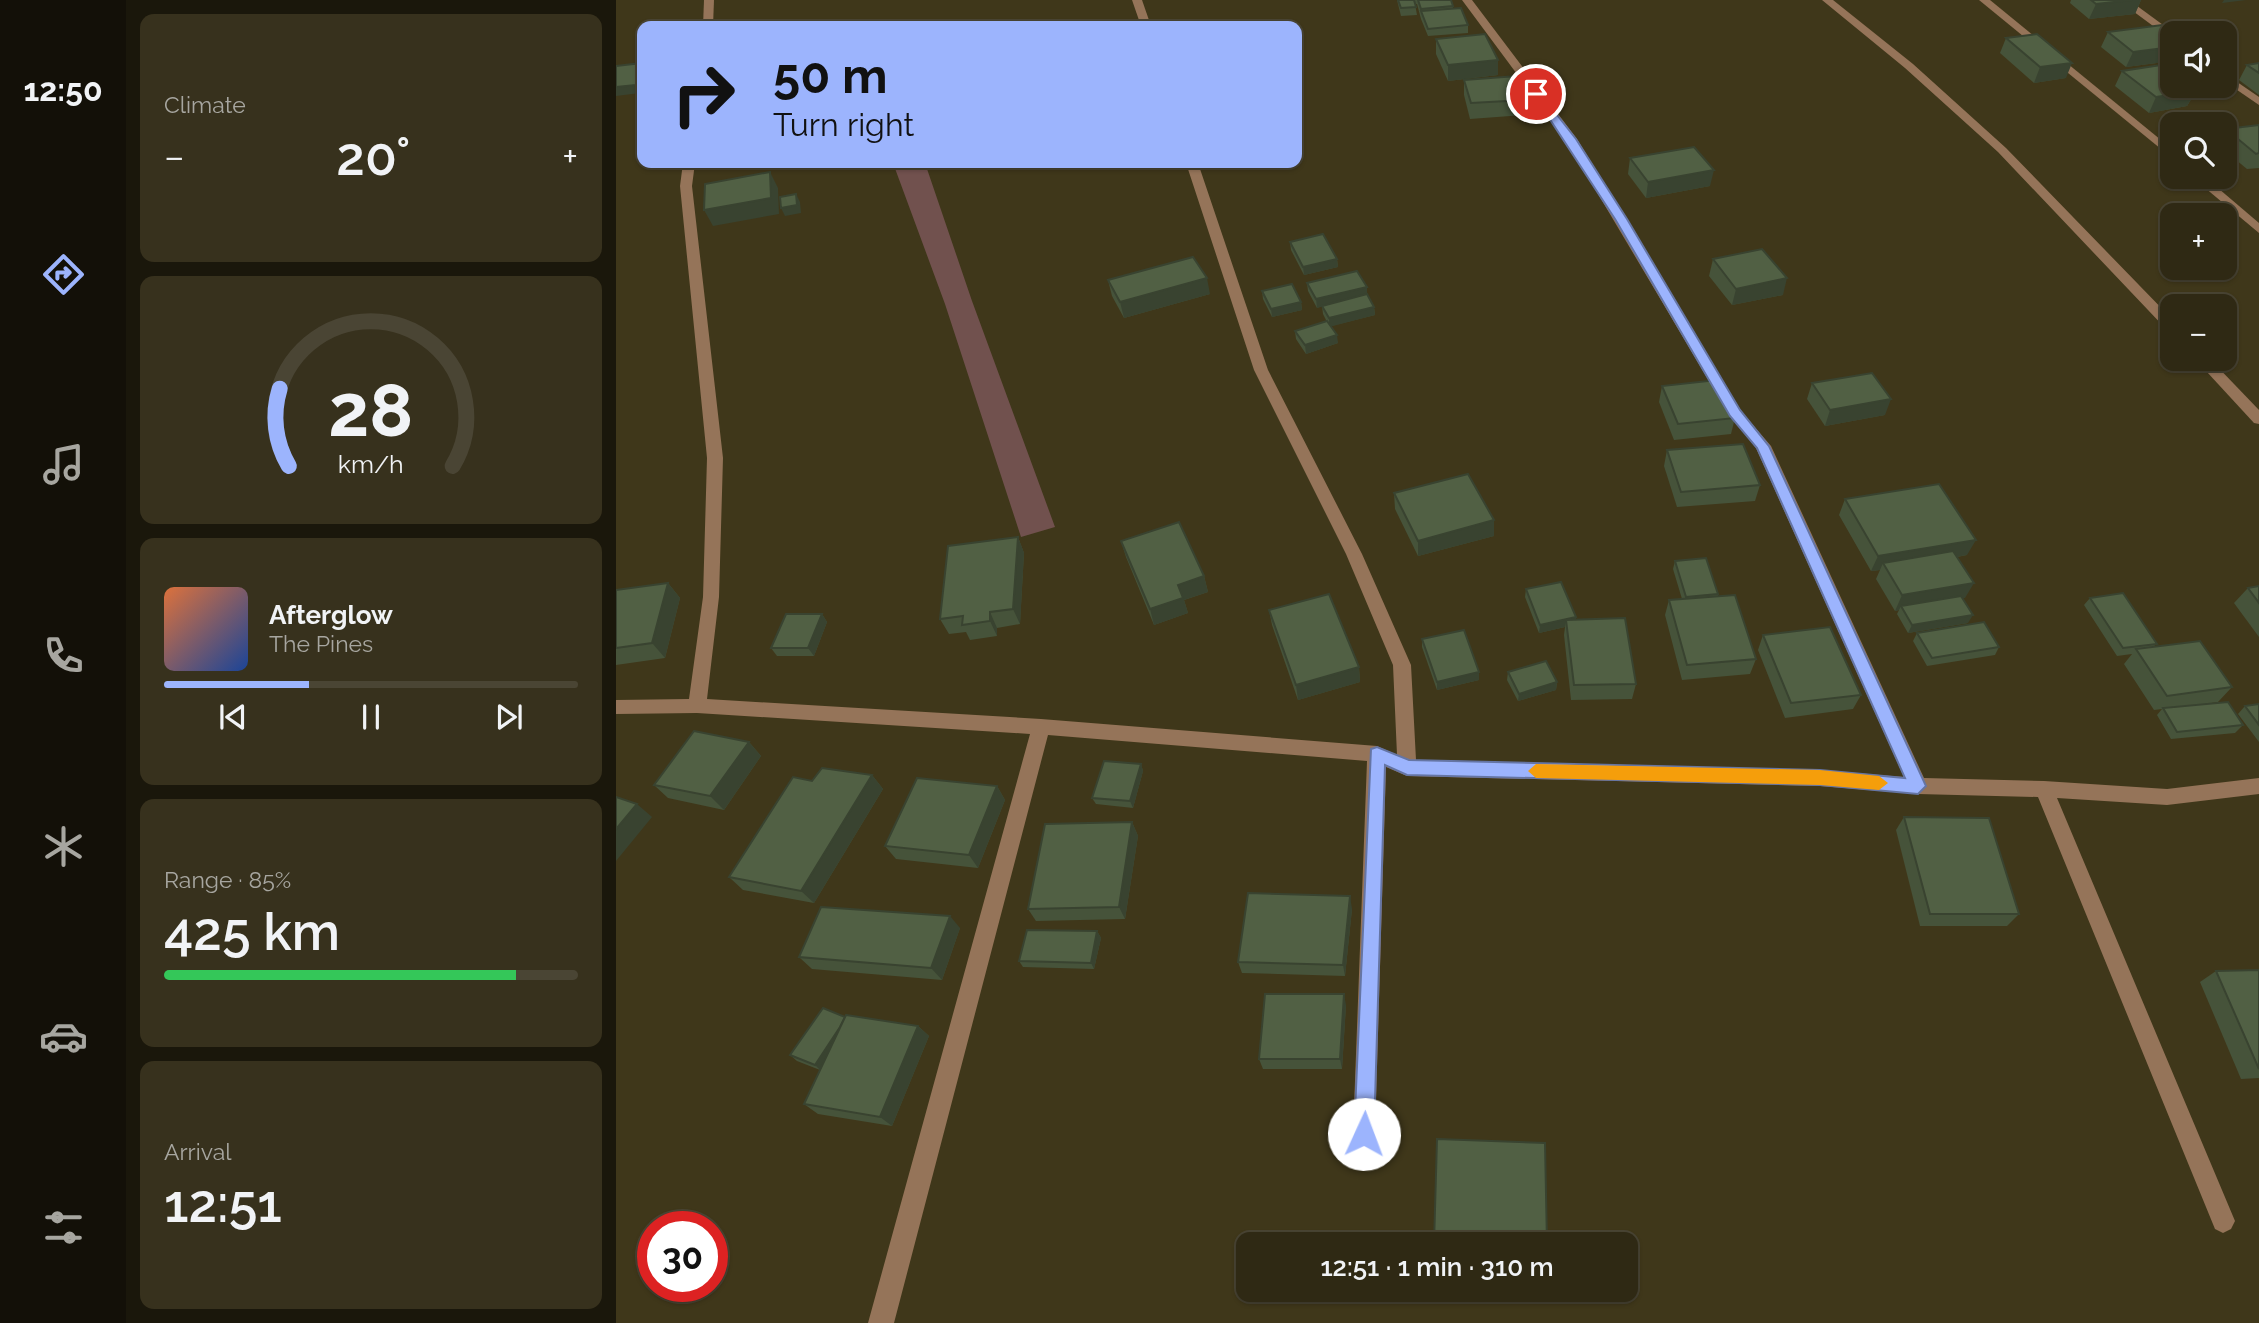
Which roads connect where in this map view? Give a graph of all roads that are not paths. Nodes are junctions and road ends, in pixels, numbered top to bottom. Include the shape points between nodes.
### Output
1 (709, 0) edge
2 (1137, 0) edge
3 (1467, 0) edge
4 (1827, 0) edge
5 (1984, 0) edge
6 (2123, 0) edge
7 (708, 21) edge
8 (1144, 21) edge
9 (2160, 28) edge
10 (2237, 86) edge
11 (2259, 102) edge
12 (2160, 145) edge
13 (688, 168) edge
14 (1194, 168) edge
15 (2212, 189) edge
16 (2259, 229) edge
17 (2160, 315) edge
18 (2213, 371) edge
19 (2259, 419) edge
20 (697, 706) junction
21 (616, 707) edge
22 (1041, 727) junction
23 (1377, 754) junction
24 (1407, 768) junction
25 (1918, 786) junction
26 (2259, 786) edge
27 (2044, 789) junction
28 (1364, 1134) dead end
29 (2223, 1221) dead end
30 (881, 1323) edge

1 - 7 street
2 - 8 street
3 - 25 street via 1570,139 1735,413 1763,446
4 - 17 street via 2002,150
5 - 12 street
6 - 9 street
10 - 11 street
13 - 20 street via 686,186 715,457 711,597
14 - 24 street via 1261,370 1354,554 1402,665
15 - 16 street
18 - 19 street
20 - 21 street
20 - 22 street
22 - 23 street
22 - 30 street
23 - 24 street
23 - 28 street
24 - 25 street via 1820,778
25 - 27 street
26 - 27 street via 2167,797
27 - 29 street

